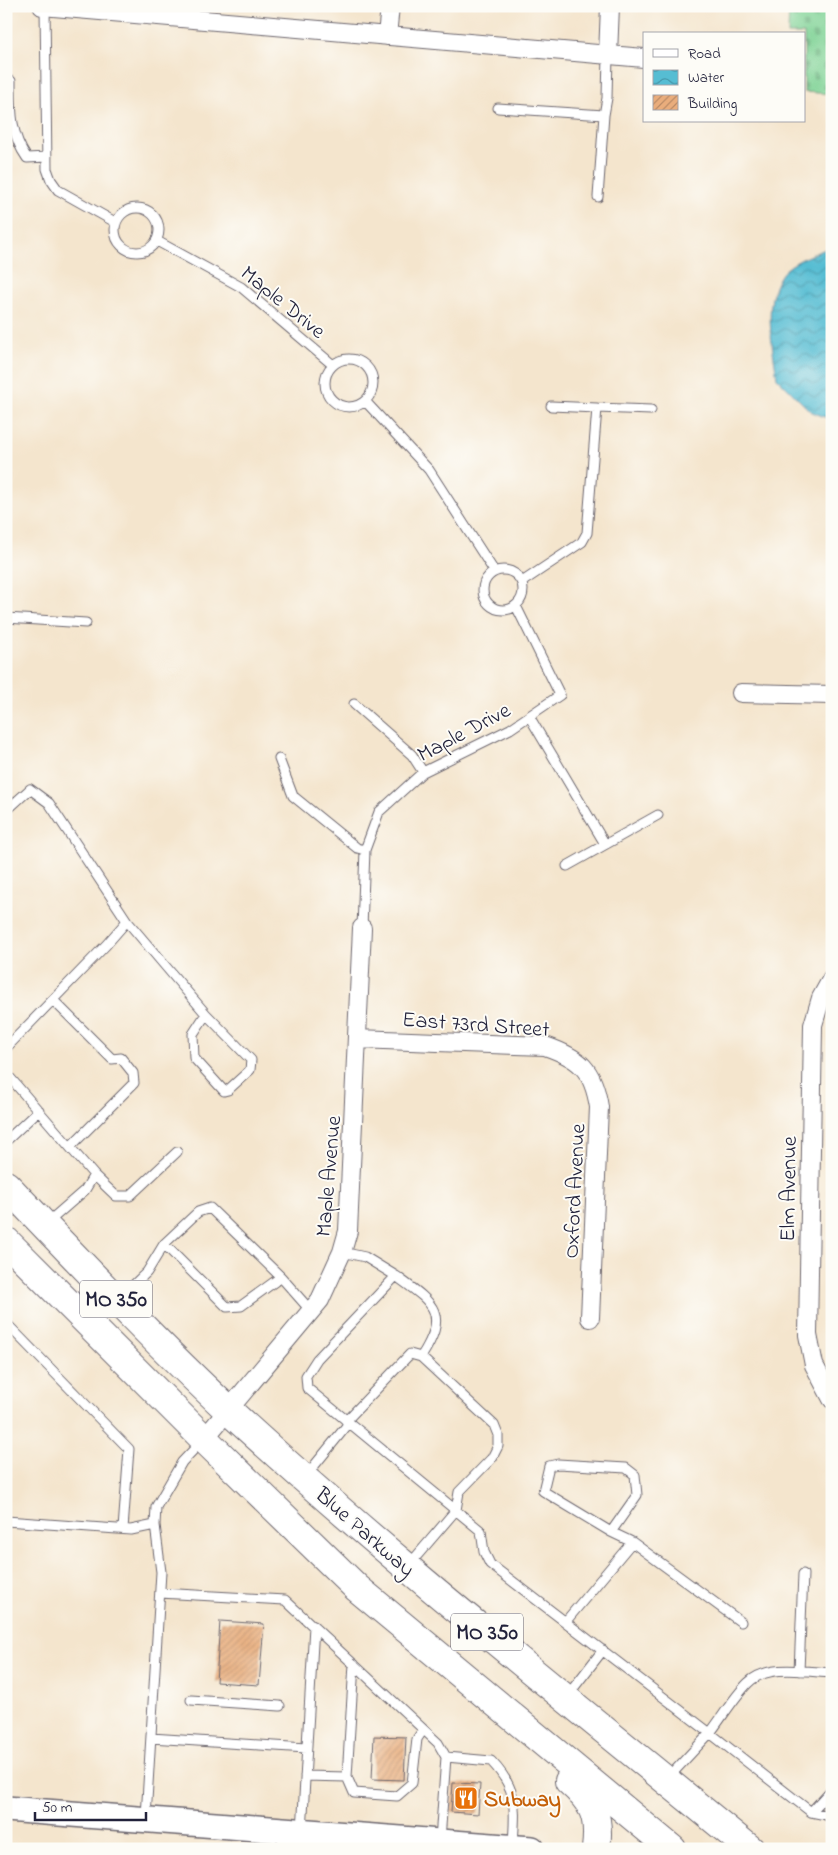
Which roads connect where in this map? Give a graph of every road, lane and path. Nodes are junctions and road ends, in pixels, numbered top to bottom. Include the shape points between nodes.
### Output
1 (44, 6) edge
2 (390, 6) edge
3 (610, 6) edge
4 (184, 12) edge
5 (387, 36) junction
6 (608, 55) junction
7 (643, 58) edge
8 (11, 82) dead end
9 (498, 108) dead end
10 (604, 115) junction
11 (47, 157) junction
12 (598, 197) dead end
13 (115, 222) junction
14 (157, 241) junction
15 (333, 365) junction
16 (364, 401) junction
17 (550, 406) dead end
18 (597, 408) junction
19 (651, 410) dead end
20 (494, 572) junction
21 (522, 582) junction
22 (516, 606) junction
23 (6, 618) edge
24 (86, 623) dead end
25 (741, 693) dead end
26 (832, 695) edge
27 (354, 704) dead end
28 (529, 716) junction
29 (278, 758) dead end
30 (423, 772) junction
31 (6, 811) edge
32 (658, 815) dead end
33 (605, 844) junction
34 (365, 850) junction
35 (567, 866) dead end
36 (127, 920) junction
37 (362, 928) joint
38 (832, 978) edge
39 (53, 1000) junction
40 (206, 1014) junction
41 (358, 1039) junction
42 (6, 1048) edge
43 (585, 1068) joint
44 (6, 1073) edge
45 (38, 1110) junction
46 (6, 1141) edge
47 (70, 1147) junction
48 (177, 1152) dead end
49 (94, 1176) junction
50 (6, 1185) edge
51 (44, 1225) junction
52 (6, 1241) edge
53 (164, 1244) junction
54 (342, 1252) junction
55 (396, 1276) junction
56 (281, 1277) junction
57 (117, 1300) junction
58 (311, 1311) junction
59 (590, 1318) dead end
60 (6, 1323) edge
61 (421, 1357) junction
62 (832, 1399) edge
63 (228, 1410) junction
64 (348, 1422) junction
65 (204, 1439) junction
66 (304, 1478) junction
67 (456, 1510) junction
68 (6, 1521) edge
69 (155, 1525) junction
70 (123, 1530) junction
71 (611, 1532) junction
72 (632, 1542) junction
73 (408, 1567) junction
74 (803, 1574) dead end
75 (160, 1592) junction
76 (566, 1621) junction
77 (741, 1622) dead end
78 (314, 1626) junction
79 (603, 1650) junction
80 (354, 1664) junction
81 (798, 1671) junction
82 (832, 1673) edge
83 (566, 1697) junction
84 (191, 1700) dead end
85 (497, 1704) junction
86 (280, 1706) dead end
87 (423, 1730) junction
88 (710, 1732) junction
89 (151, 1738) junction
90 (306, 1748) junction
91 (446, 1757) junction
92 (305, 1776) junction
93 (347, 1777) junction
94 (666, 1780) junction
95 (832, 1789) edge
96 (6, 1809) edge
97 (811, 1812) junction
98 (146, 1819) junction
99 (832, 1819) edge
100 (302, 1831) junction
101 (452, 1844) edge
102 (519, 1848) edge
103 (596, 1849) edge
104 (672, 1849) edge
105 (750, 1849) edge

1 - 4 street
1 - 11 lane
2 - 5 street
3 - 6 street
4 - 5 street
5 - 6 street
6 - 7 street
6 - 10 lane
8 - 11 lane via 12,120 20,148 27,158
9 - 10 lane
10 - 12 lane
11 - 13 lane via 47,169 58,190
13 - 14 lane via 115,237 131,252 146,251
13 - 14 lane via 131,208 146,209 159,226
14 - 15 lane, Maple Drive via 241,287
15 - 16 lane, Maple Drive via 325,379 328,395 341,406 357,406
15 - 16 lane, Maple Drive via 347,359 362,362 373,381 369,396
16 - 20 lane via 429,470
17 - 18 lane
18 - 19 lane
18 - 21 lane via 587,533 582,542
20 - 21 lane via 508,570 519,576
20 - 22 lane via 483,588 486,601 503,610
21 - 22 lane via 523,595
22 - 28 lane, Maple Drive via 560,695
23 - 24 lane
25 - 26 street
27 - 30 lane via 412,755
28 - 30 lane, Maple Drive via 510,729
28 - 33 lane
29 - 34 lane via 293,796 356,848
30 - 34 lane, Maple Drive via 379,812
31 - 36 lane via 30,789 49,803
32 - 33 lane
33 - 35 lane
34 - 37 lane, Maple Drive
36 - 39 lane
36 - 40 lane
37 - 41 street, Maple Avenue
38 - 62 street, Elm Avenue via 812,1025 808,1334 814,1365
39 - 42 lane
39 - 47 lane via 112,1059 120,1058 133,1073 134,1083
40 - 40 lane via 193,1034 194,1058 224,1091 228,1090 250,1070 251,1060
41 - 43 street, East 73rd Street via 545,1046 569,1054
41 - 54 street, Maple Avenue via 348,1230
43 - 59 street, Oxford Avenue via 596,1088 599,1106
44 - 45 lane
45 - 46 lane
45 - 47 lane
47 - 49 lane
48 - 49 lane via 130,1196 116,1196
49 - 51 lane via 85,1190
50 - 51 highway, Blue Parkway / MO 350
51 - 57 highway, Blue Parkway / MO 350
52 - 65 highway, Blue Parkway / MO 350
53 - 56 lane via 227,1307 241,1306
53 - 56 lane via 198,1212 210,1208
53 - 57 lane via 147,1272
54 - 55 lane via 365,1258
54 - 58 street, Maple Avenue via 320,1300
55 - 61 lane via 426,1298 435,1310 435,1332
55 - 64 lane via 317,1359 306,1376 307,1388
56 - 58 lane
57 - 63 highway, Blue Parkway / MO 350
58 - 63 street, Maple Avenue
60 - 70 lane via 129,1449
61 - 64 lane via 410,1354
61 - 67 lane via 494,1425 498,1435 498,1446 492,1458 459,1492
63 - 65 street, Maple Avenue
63 - 66 highway, Blue Parkway / MO 350
64 - 66 lane
64 - 67 lane
65 - 69 lane via 182,1462 165,1490 156,1507
65 - 85 highway, Blue Parkway / MO 350 via 357,1588
66 - 73 highway, Blue Parkway / MO 350
67 - 73 lane
67 - 76 lane via 481,1531 484,1552 490,1564
68 - 70 lane
69 - 70 lane
69 - 75 lane via 160,1554
71 - 71 lane via 543,1491 549,1466 626,1468 635,1475 636,1496
71 - 72 lane
72 - 76 lane
72 - 77 lane
73 - 83 highway, Blue Parkway / MO 350
74 - 81 lane
75 - 78 lane via 285,1600
75 - 89 lane
76 - 79 lane
78 - 80 lane
78 - 90 lane
79 - 83 lane
79 - 88 lane
80 - 87 lane
80 - 93 lane
81 - 82 lane
81 - 88 lane via 765,1673 749,1682
83 - 94 highway, Blue Parkway / MO 350
84 - 86 lane
85 - 103 highway via 516,1733 592,1804 598,1824
85 - 104 highway, Blue Parkway / MO 350
87 - 91 lane via 438,1743
87 - 93 lane via 418,1739 412,1783 397,1796 354,1793
88 - 94 lane
88 - 97 lane
89 - 90 lane
89 - 98 lane
90 - 92 lane
91 - 101 lane
91 - 102 lane via 491,1761 505,1775 515,1802
92 - 93 lane
92 - 100 lane
94 - 105 highway, Blue Parkway / MO 350
95 - 97 lane
96 - 98 main road
97 - 99 lane
98 - 100 main road
100 - 101 main road
101 - 102 main road

